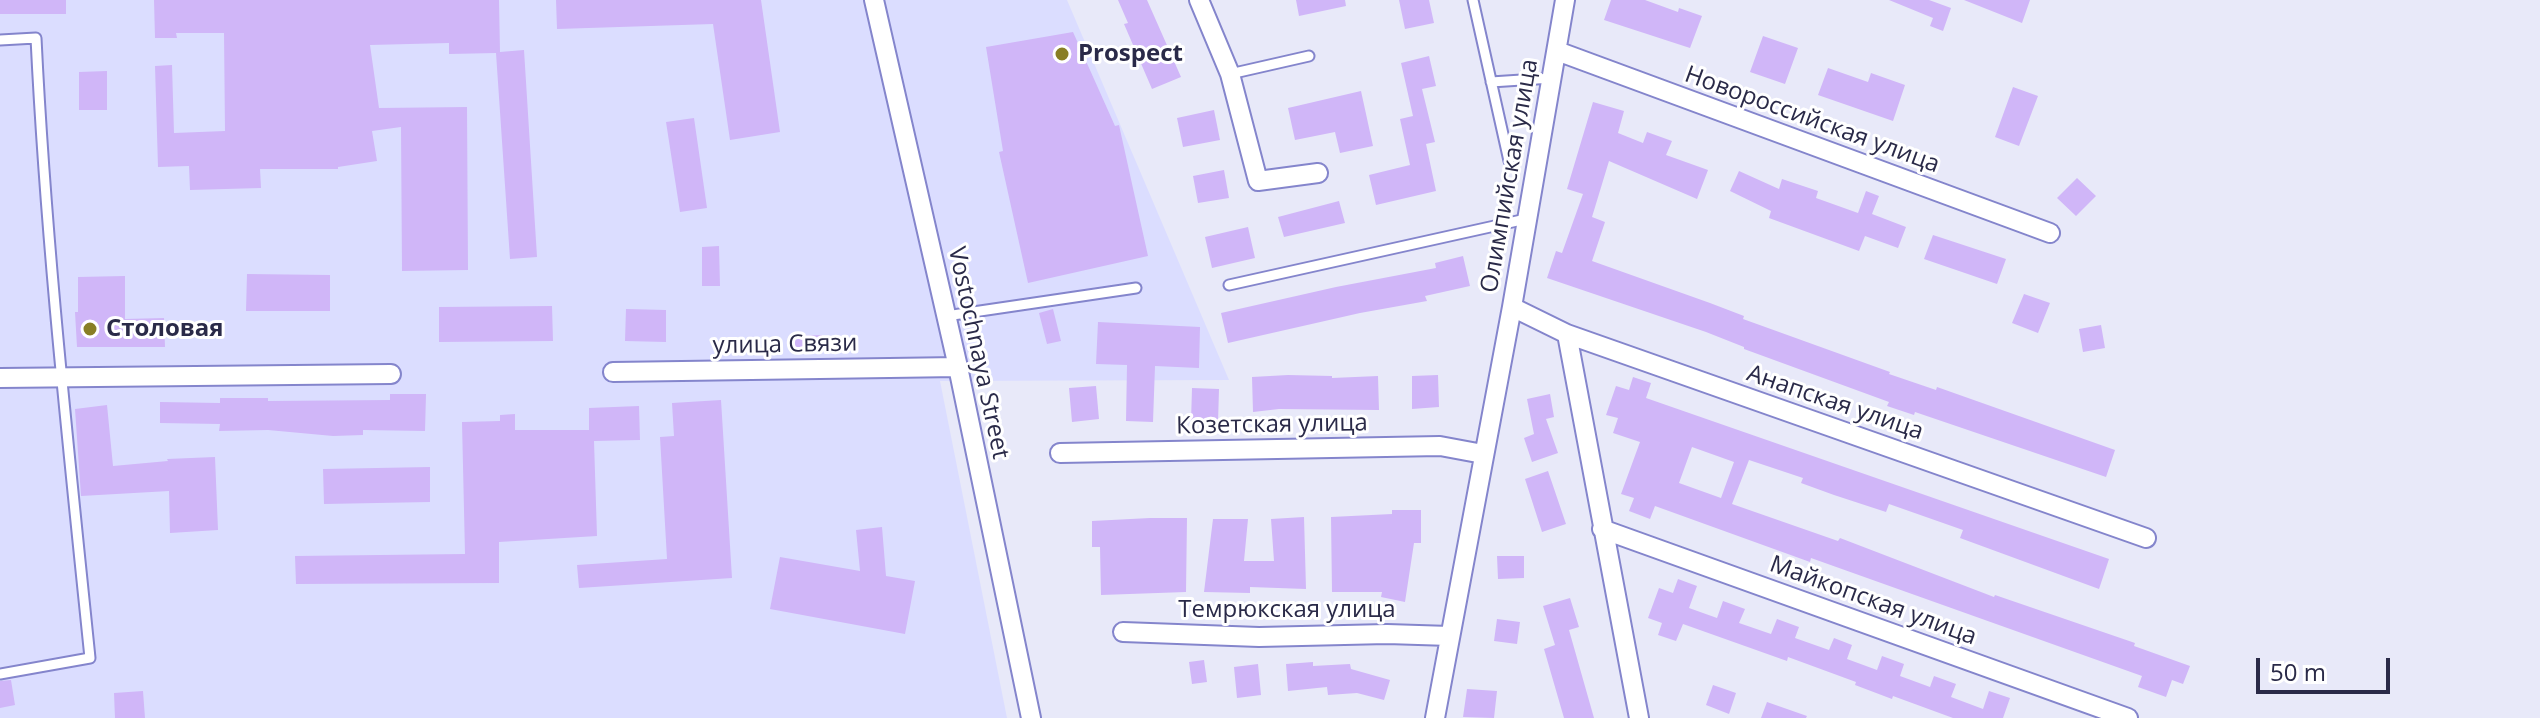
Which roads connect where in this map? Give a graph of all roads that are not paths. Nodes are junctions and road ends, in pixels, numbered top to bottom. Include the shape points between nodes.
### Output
1 (874, 0) edge
2 (1199, 0) edge
3 (1473, 0) edge
4 (1565, 0) edge
5 (0, 40) edge
6 (1557, 51) junction
7 (1309, 56) dead end
8 (1230, 74) junction
9 (1552, 78) junction
10 (1491, 82) junction
11 (1509, 161) dead end
12 (1318, 173) dead end
13 (1527, 218) junction
14 (2050, 233) dead end
15 (1229, 285) dead end
16 (1136, 288) dead end
17 (1512, 307) junction
18 (946, 316) junction
19 (1567, 334) junction
20 (958, 367) junction
21 (613, 372) dead end
22 (391, 374) dead end
23 (0, 378) edge
24 (62, 378) junction
25 (1060, 453) dead end
26 (1483, 454) junction
27 (1602, 529) junction
28 (2146, 538) dead end
29 (1123, 632) dead end
30 (1450, 636) junction
31 (0, 674) edge
32 (1031, 718) edge
33 (1435, 718) edge
34 (1639, 718) edge
35 (2128, 718) edge

1 - 18 street, Vostochnaya Street
2 - 8 street
3 - 10 lane
4 - 6 street, Олимпийская улица
5 - 24 lane via 36,38
6 - 9 street, Олимпийская улица
6 - 14 street, Новороссийская улица
7 - 8 lane
8 - 12 street via 1258,181
9 - 10 lane
9 - 13 street, Олимпийская улица
10 - 11 lane
13 - 15 lane
13 - 17 street, Олимпийская улица
16 - 18 lane
17 - 19 street, Анапская улица
17 - 26 street, Олимпийская улица
18 - 20 street, Vostochnaya Street
19 - 27 street
19 - 28 street, Анапская улица
20 - 21 street, улица Связи
20 - 32 street, Vostochnaya Street
22 - 24 street
23 - 24 street
24 - 31 lane via 90,658
25 - 26 street, Козетская улица via 1440,446
26 - 30 street, Олимпийская улица
27 - 34 street
27 - 35 street, Майкопская улица
29 - 30 street, Темрюкская улица
30 - 33 street, Олимпийская улица

